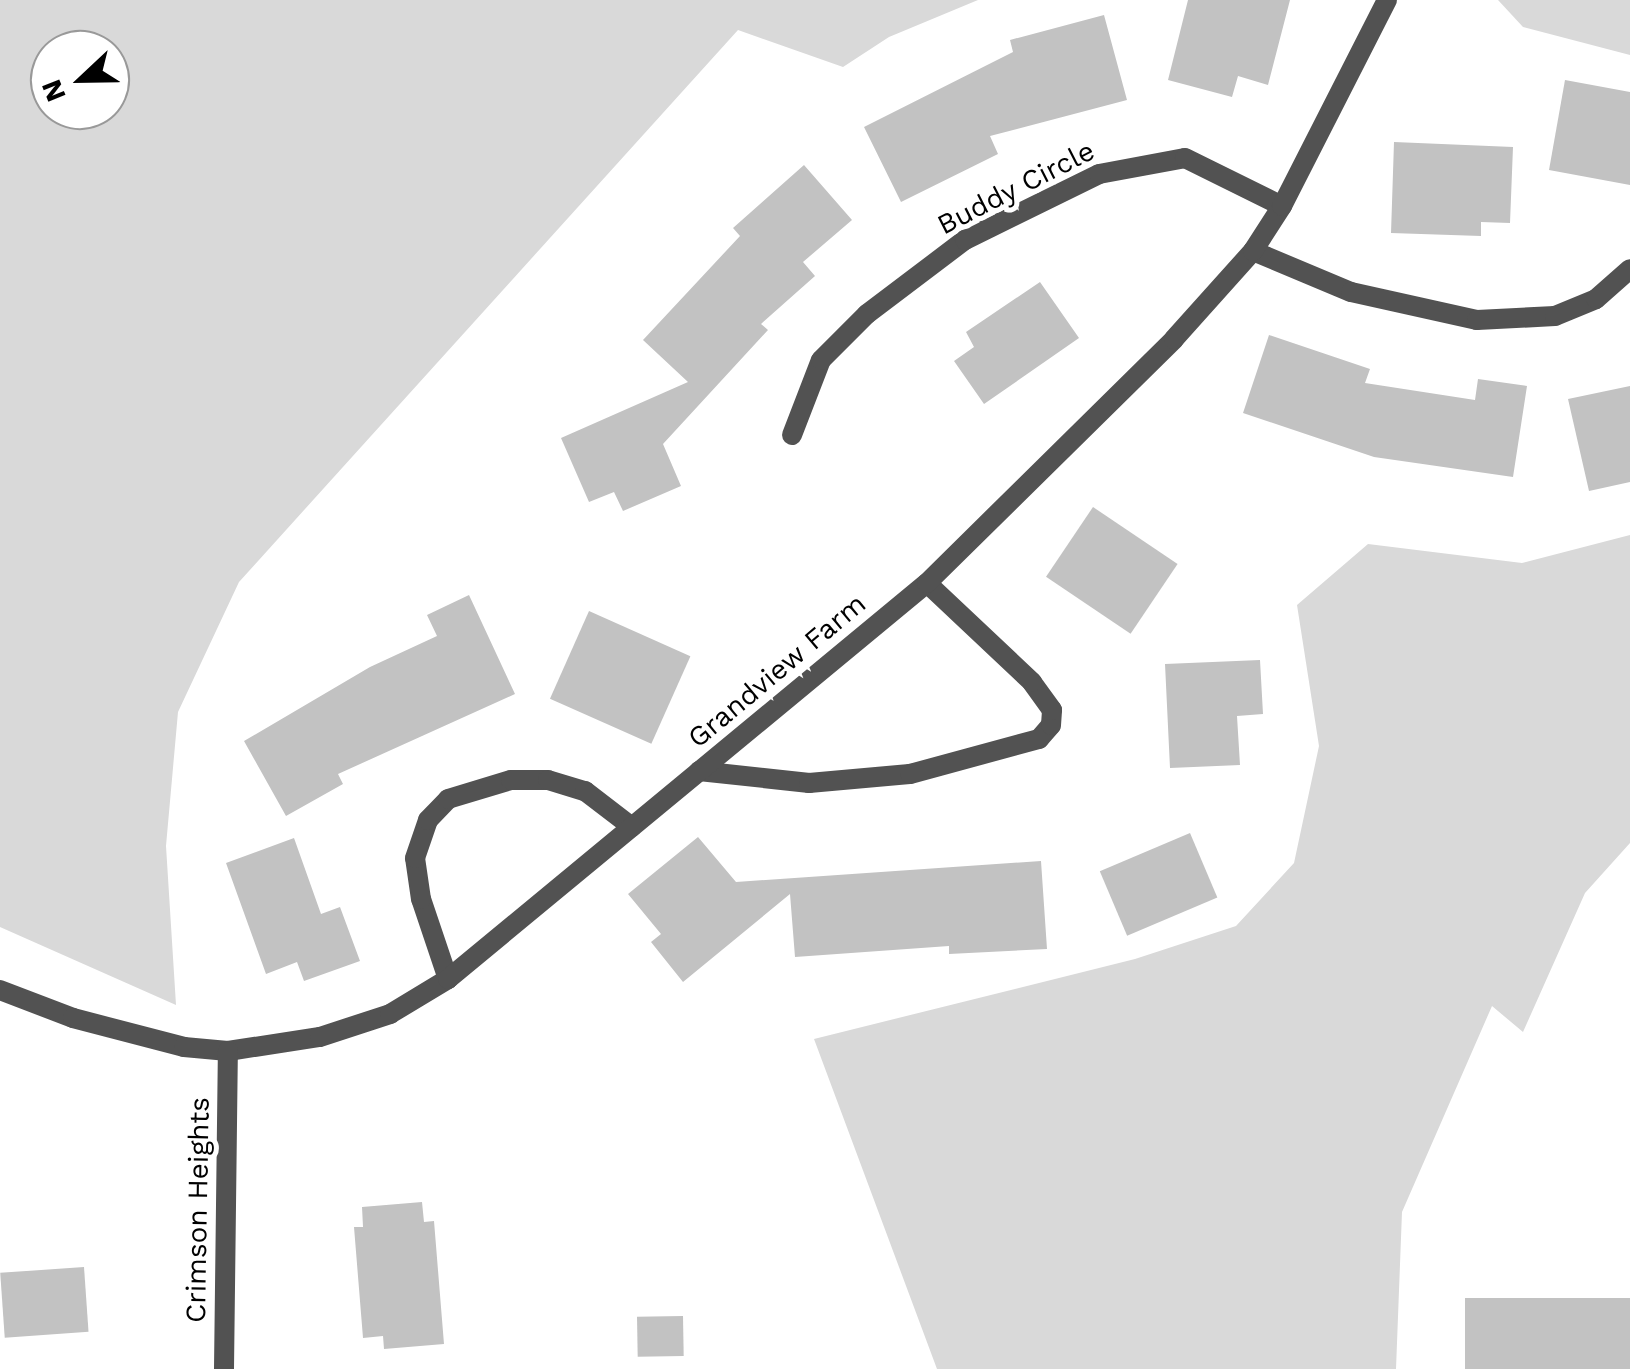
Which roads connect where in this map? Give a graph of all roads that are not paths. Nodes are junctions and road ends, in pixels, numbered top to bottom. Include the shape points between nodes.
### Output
1 (1387, 0) edge
2 (1282, 206) junction
3 (1252, 251) junction
4 (1630, 269) edge
5 (792, 435) dead end
6 (926, 582) junction
7 (699, 772) junction
8 (632, 827) junction
9 (448, 980) junction
10 (0, 990) edge
11 (228, 1051) junction
12 (224, 1369) edge

1 - 2 street, Grandview Farm
2 - 3 street, Grandview Farm
2 - 5 street, Buddy Circle via 1185,158 1099,174 965,240 867,314 821,360
3 - 4 street via 1352,292 1477,320 1556,316 1596,299
3 - 6 street, Grandview Farm via 1174,339
6 - 7 street, Grandview Farm
6 - 7 street via 1032,682 1052,710 1051,725 1039,739 988,758 894,776 809,783
7 - 8 street, Grandview Farm
8 - 9 street, Grandview Farm
8 - 9 street via 585,791 548,780 511,780 448,799 428,820 416,858 421,899
9 - 11 street, Grandview Farm via 390,1014 320,1037
10 - 11 street, Grandview Farm via 74,1018
11 - 12 street, Crimson Heights

